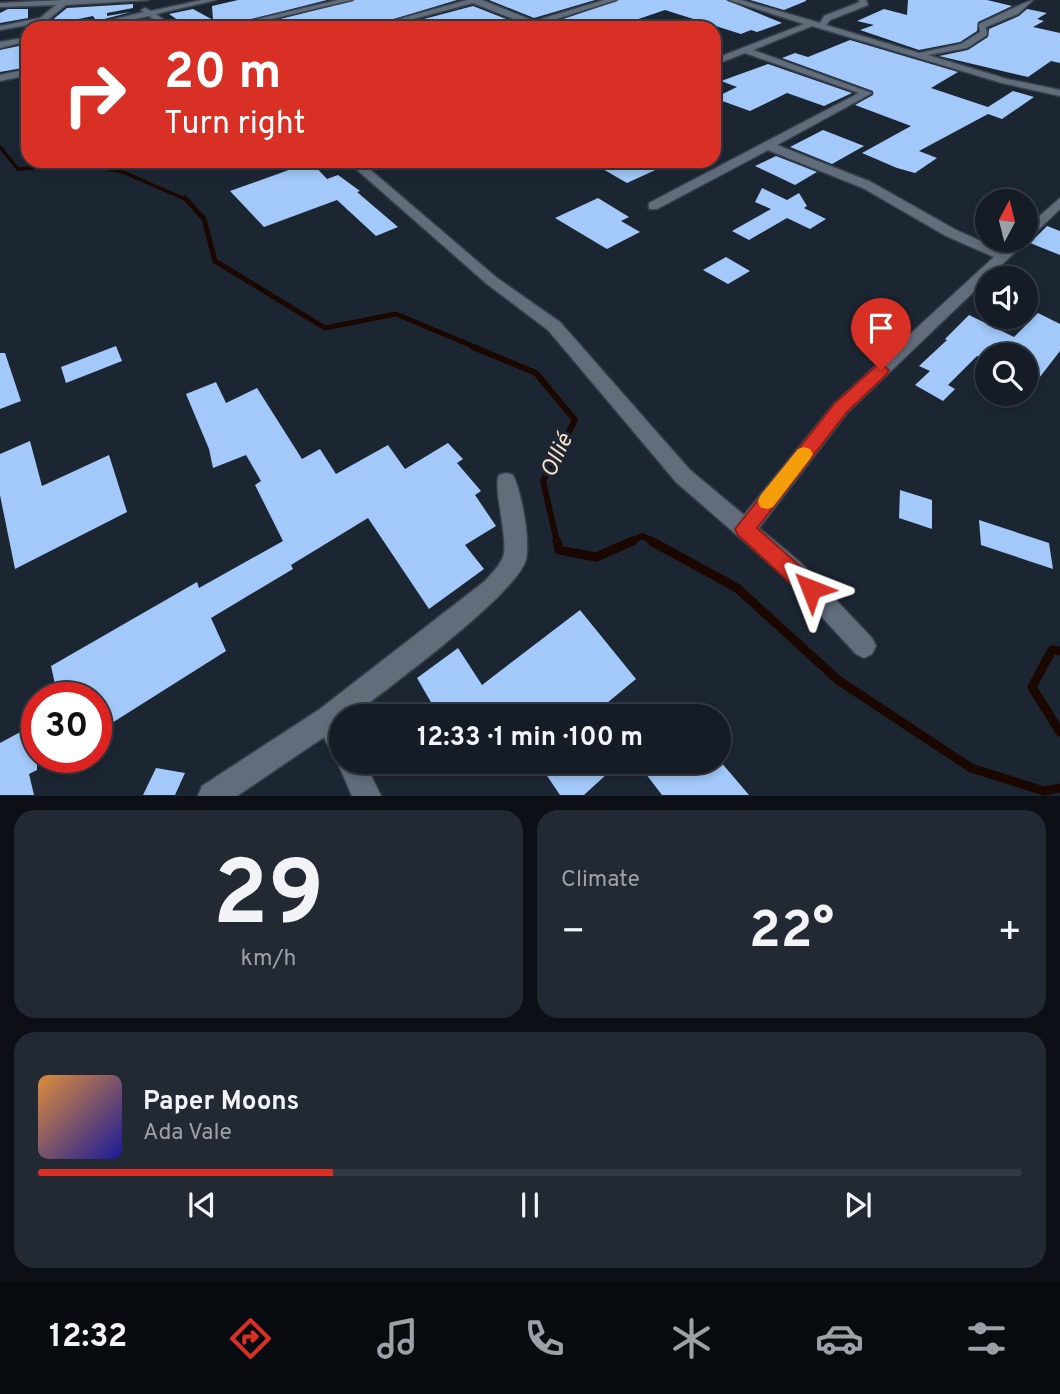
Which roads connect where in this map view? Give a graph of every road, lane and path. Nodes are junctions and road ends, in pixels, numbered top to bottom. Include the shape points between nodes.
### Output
1 (145, 0) edge
2 (212, 0) edge
3 (348, 0) edge
4 (475, 0) edge
5 (612, 0) edge
6 (733, 0) edge
7 (862, 0) edge
8 (1029, 0) edge
9 (66, 1) edge
10 (130, 1) edge
11 (0, 5) edge
12 (152, 14) junction
13 (33, 21) edge
14 (117, 21) edge
15 (162, 21) edge
16 (254, 21) edge
17 (397, 21) edge
18 (527, 21) edge
19 (544, 21) edge
20 (812, 23) junction
21 (21, 24) edge
22 (822, 26) junction
23 (0, 28) edge
24 (21, 40) edge
25 (0, 45) edge
26 (746, 50) junction
27 (922, 54) junction
28 (721, 59) edge
29 (21, 74) edge
30 (0, 78) edge
31 (1060, 93) edge
32 (769, 146) junction
33 (362, 168) edge
34 (1060, 202) edge
35 (653, 206) dead end
36 (1038, 223) edge
37 (1007, 252) edge
38 (1003, 256) junction
39 (506, 481) dead end
40 (745, 529) junction
41 (864, 646) dead end
42 (347, 704) edge
43 (329, 718) edge
44 (356, 774) edge
45 (212, 796) edge
46 (367, 796) edge

1 - 10 street
2 - 12 street
3 - 16 street
4 - 17 street
4 - 18 street
5 - 19 street
6 - 20 street
7 - 22 street via 865,3 827,18
8 - 27 street via 1007,17 982,26 984,33 975,41
9 - 10 street
9 - 11 street
9 - 13 street
10 - 12 street
12 - 14 street
12 - 15 street
20 - 22 street
20 - 26 street
21 - 23 street
22 - 27 street
24 - 25 street
26 - 28 street
26 - 32 street via 867,93
27 - 31 street
29 - 30 street
32 - 35 street
32 - 38 street via 867,186
33 - 40 street via 492,281 554,326 683,476
34 - 36 street
37 - 38 street
38 - 40 street via 841,408
39 - 42 street via 514,517 515,559 494,589
40 - 41 street via 793,570
43 - 45 street
44 - 46 street

